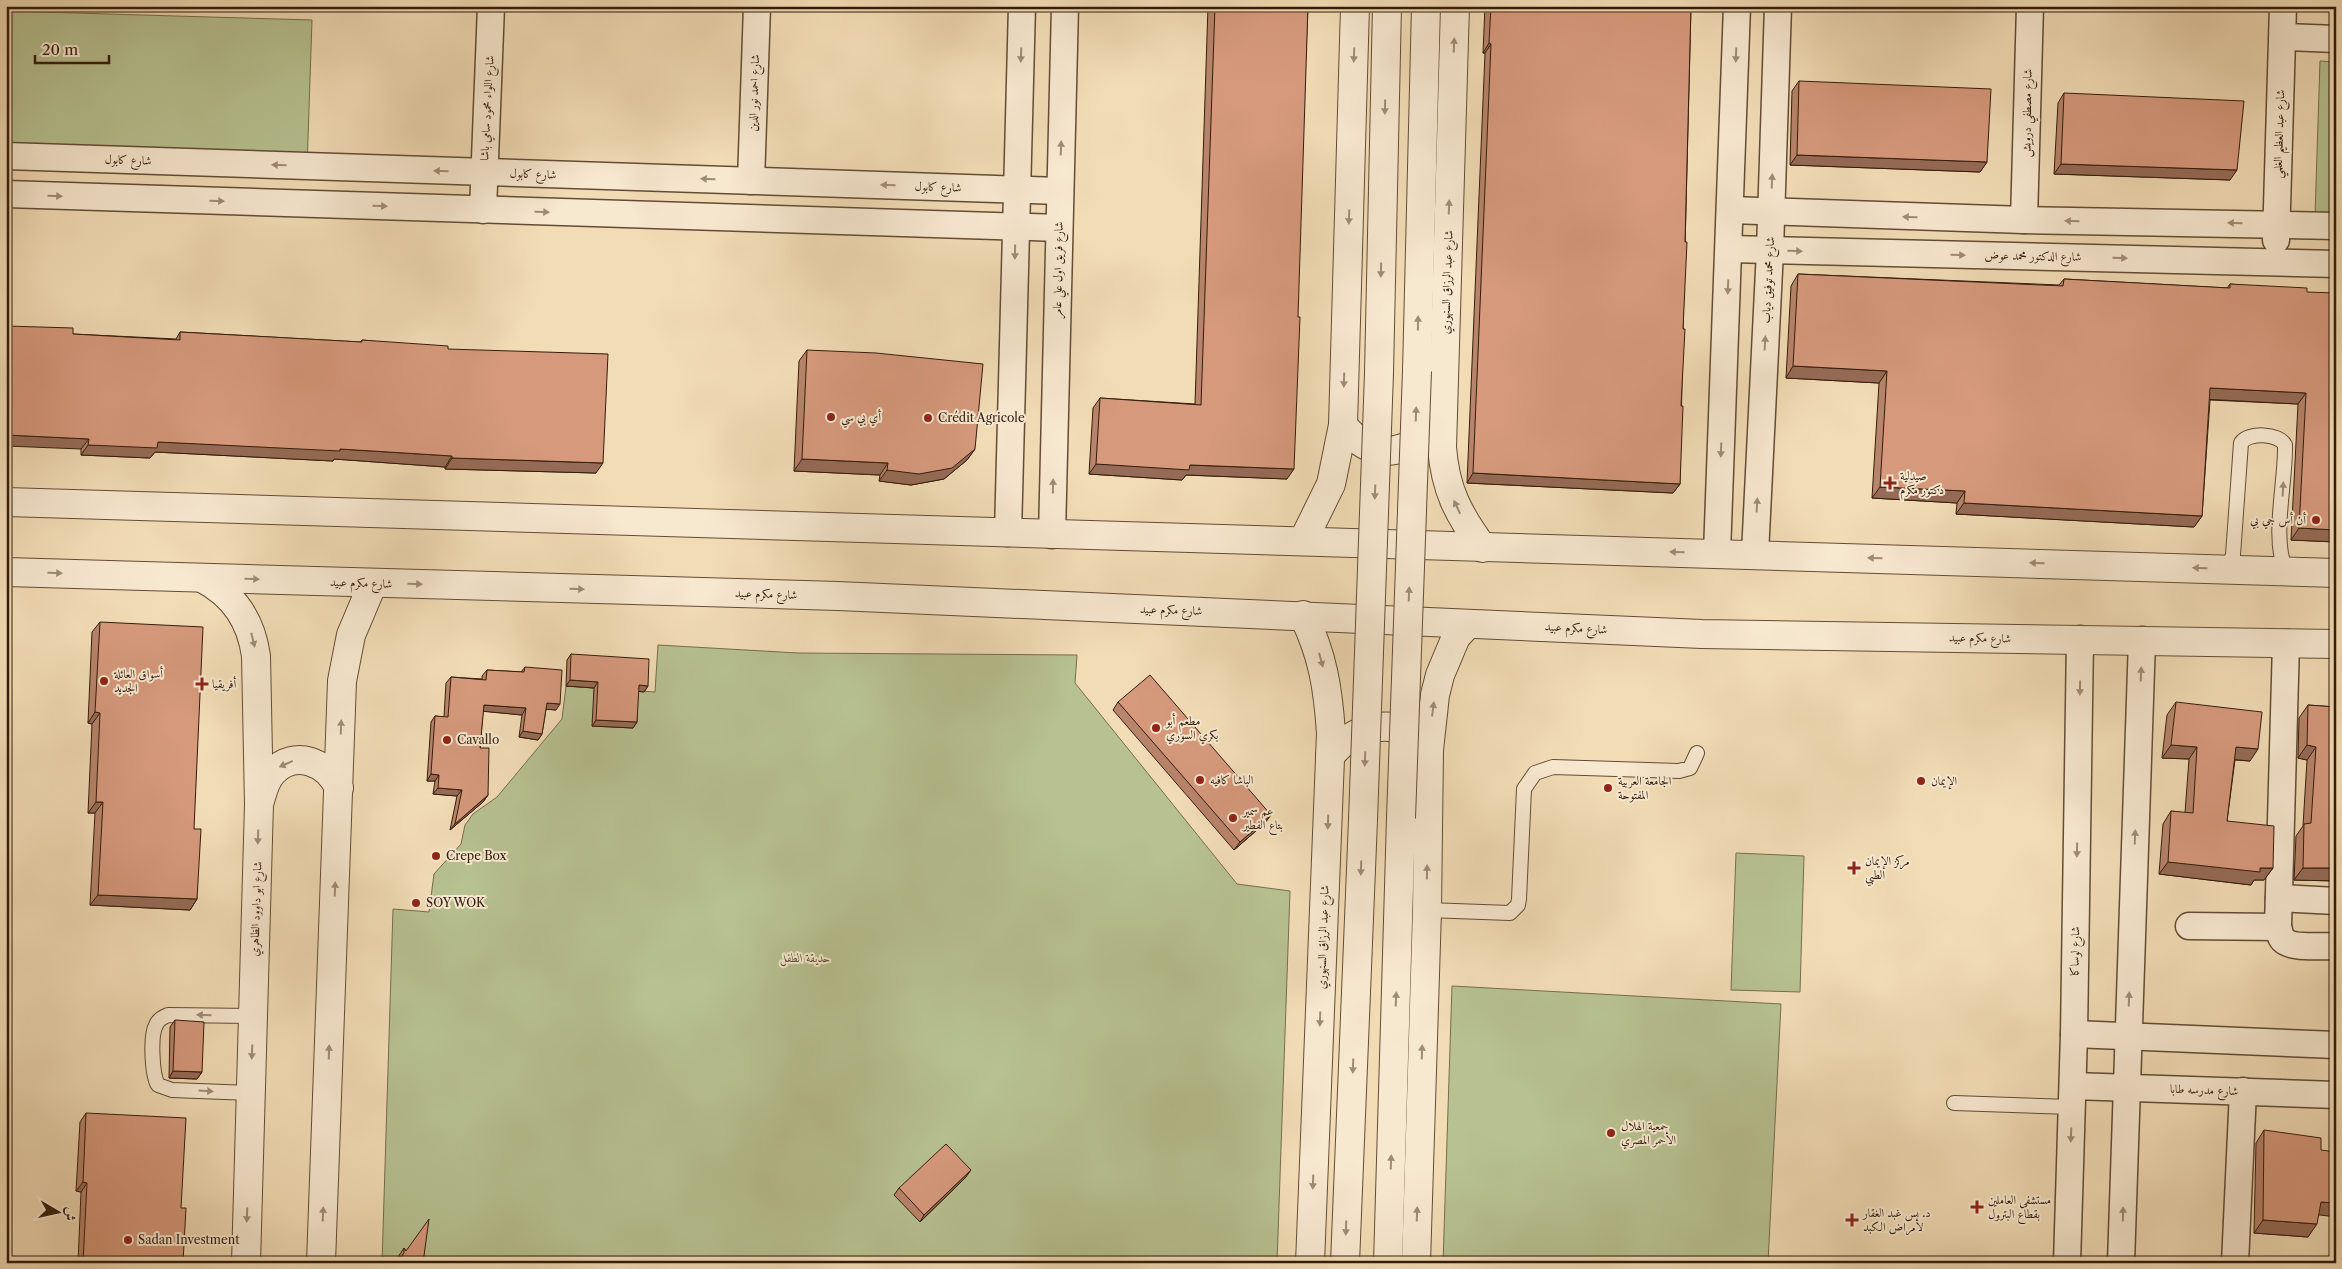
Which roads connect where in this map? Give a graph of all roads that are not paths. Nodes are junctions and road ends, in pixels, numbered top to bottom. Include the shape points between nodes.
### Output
1 (491, 6) edge
2 (757, 6) edge
3 (1022, 6) edge
4 (1065, 6) edge
5 (1355, 6) edge
6 (1387, 6) edge
7 (1426, 6) edge
8 (1456, 6) edge
9 (1737, 6) edge
10 (1778, 6) edge
11 (2030, 6) edge
12 (2284, 6) edge
13 (2283, 37) junction
14 (2336, 39) edge
15 (6, 156) edge
16 (484, 172) junction
17 (751, 181) junction
18 (1017, 189) junction
19 (1060, 191) junction
20 (6, 194) edge
21 (483, 210) junction
22 (1731, 210) junction
23 (1771, 212) junction
24 (2024, 220) junction
25 (2276, 224) junction
26 (2336, 226) edge
27 (1016, 227) junction
28 (1058, 228) junction
29 (1729, 249) junction
30 (1770, 250) junction
31 (2275, 262) junction
32 (2336, 264) edge
33 (1343, 425) junction
34 (1442, 429) junction
35 (6, 502) edge
36 (1008, 533) junction
37 (1052, 534) junction
38 (1303, 541) junction
39 (1483, 548) junction
40 (1717, 553) junction
41 (1755, 554) junction
42 (2227, 569) junction
43 (2286, 571) junction
44 (6, 572) edge
45 (2336, 573) edge
46 (202, 578) junction
47 (373, 583) junction
48 (1303, 615) junction
49 (1468, 624) junction
50 (2080, 639) junction
51 (2142, 640) junction
52 (2286, 643) junction
53 (2336, 644) edge
54 (1429, 750) junction
55 (1697, 754) dead end
56 (1330, 756) junction
57 (339, 788) junction
58 (259, 804) junction
59 (2279, 898) junction
60 (2336, 902) edge
61 (1427, 910) junction
62 (2189, 926) dead end
63 (2278, 928) junction
64 (2336, 946) edge
65 (253, 1016) junction
66 (2074, 1034) junction
67 (2128, 1036) junction
68 (2336, 1044) edge
69 (2126, 1088) junction
70 (2243, 1091) junction
71 (251, 1094) junction
72 (2336, 1095) edge
73 (2072, 1096) junction
74 (1954, 1103) dead end
75 (246, 1263) edge
76 (321, 1263) edge
77 (1310, 1263) edge
78 (1345, 1263) edge
79 (1388, 1263) edge
80 (1416, 1263) edge
81 (2068, 1263) edge
82 (2122, 1263) edge
83 (2235, 1263) edge

1 - 16 street, شارع اللواء محمود سامي باشا
2 - 17 street, شارع احمد نور الدين
3 -> 18 street
19 -> 4 street, شارع فريق اول علي عامر
5 -> 33 street
6 -> 78 street, bridge via 1379,383
79 -> 7 street, bridge
34 -> 8 street, شارع عبد الرزاق السنهوري
9 -> 22 street
23 -> 10 street, شارع محمد توفيق دياب
11 - 24 street, شارع مصطفي درويش
12 - 13 street, شارع عبد العظيم الغلمي
13 - 14 street
13 - 25 street, شارع عبد العظيم الغلمي
16 -> 15 street, شارع كابول
17 -> 16 street, شارع كابول
16 - 21 street, شارع اللواء محمود سامي باشا
18 -> 17 street, شارع كابول
18 - 19 street, شارع كابول
18 - 27 street
19 - 28 street, شارع فريق اول علي عامر
20 -> 21 street
21 -> 27 street
22 - 23 street
22 - 29 street
24 -> 23 street
23 - 30 street, شارع محمد توفيق دياب
25 -> 24 street
25 - 26 street
25 - 31 street, شارع عبد العظيم الغلمي
27 - 28 street
27 -> 36 street
37 -> 28 street, شارع فريق اول علي عامر
29 - 30 street, شارع الدكتور محمد عوض
29 -> 40 street
30 -> 31 street, شارع الدكتور محمد عوض
41 -> 30 street, شارع محمد توفيق دياب
31 - 32 street, شارع الدكتور محمد عوض
33 - 34 street via 1362,443 1387,451 1413,446
33 - 38 street via 1330,484
39 -> 34 street, شارع عبد الرزاق السنهوري via 1457,510 1449,490
35 - 36 street
36 - 37 street
37 - 38 street
38 - 39 street
40 -> 39 street
40 - 41 street
42 -> 41 street
42 - 43 street
43 -> 42 lane via 2279,545 2285,445 2277,438 2250,436 2241,443 2233,555
43 - 45 street
44 -> 46 street, شارع مكرم عبيد
46 -> 47 street, شارع مكرم عبيد
46 -> 58 street, شارع ابو داوود الظاهري via 225,592 234,602 254,641
47 -> 48 street, شارع مكرم عبيد via 828,596
57 -> 47 street via 345,658
48 - 49 street, شارع مكرم عبيد
48 -> 56 street, شارع عبد الرزاق السنهوري via 1314,637 1326,682
49 - 50 street, شارع مكرم عبيد via 1702,634
54 -> 49 street via 1440,675 1456,637
50 - 51 street, شارع مكرم عبيد
50 -> 66 street, شارع لوساكا
51 - 52 street, شارع مكرم عبيد
67 -> 51 street
52 - 53 street, شارع مكرم عبيد
52 - 59 street
54 - 56 street via 1410,734 1379,727 1348,737
61 -> 54 street
55 - 61 lane via 1690,768 1679,771 1554,767 1535,773 1524,789 1515,910 1510,913
56 -> 77 street, شارع عبد الرزاق السنهوري
57 -> 58 street via 326,769 304,760 292,761 272,773
76 -> 57 street
58 -> 65 street, شارع ابو داوود الظاهري
59 - 60 street
59 - 63 street
80 -> 61 street
62 - 63 street
63 - 64 street via 2285,942
65 -> 71 street, شارع ابو داوود الظاهري
65 -> 71 lane via 168,1015 159,1021 154,1032 153,1072 158,1085 172,1090
66 - 67 street
66 - 73 street, شارع لوساكا
67 - 68 street
67 - 69 street
69 - 70 street, شارع مدرسه طابا
69 - 73 street, شارع مدرسه طابا
82 -> 69 street
70 - 72 street, شارع مدرسه طابا
70 - 83 street
71 -> 75 street, شارع ابو داوود الظاهري
73 - 74 lane
73 -> 81 street, شارع لوساكا

